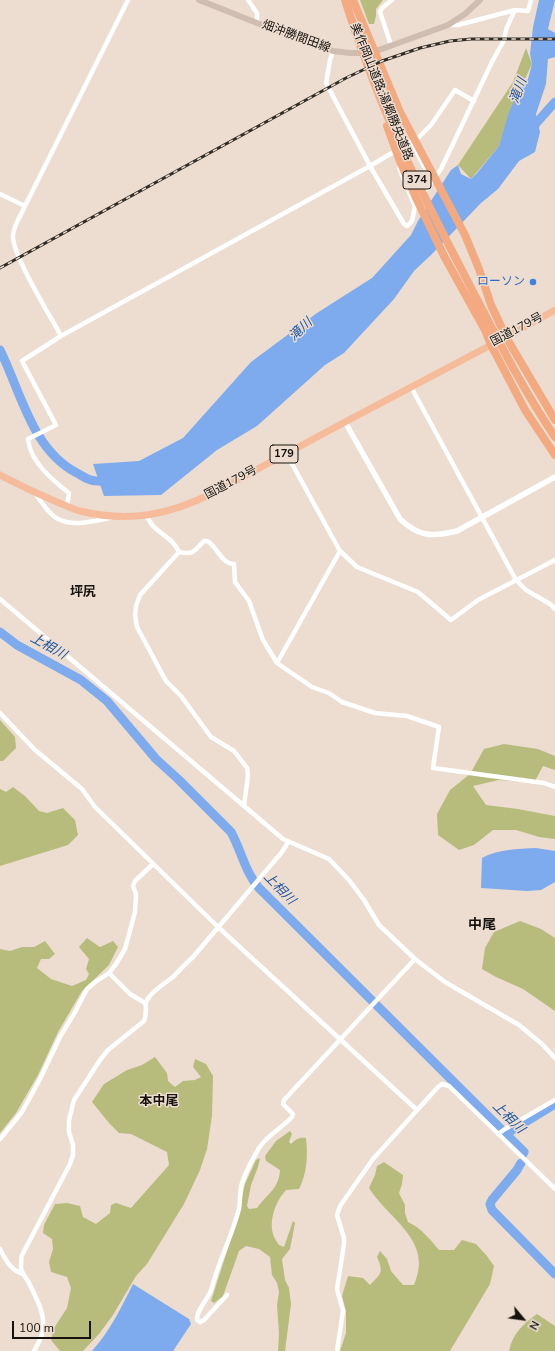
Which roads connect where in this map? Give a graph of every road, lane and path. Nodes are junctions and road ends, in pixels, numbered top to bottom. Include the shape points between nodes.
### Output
1 (128, 0) edge
2 (199, 0) edge
3 (248, 0) edge
4 (345, 0) edge
5 (353, 0) edge
6 (392, 0) edge
7 (480, 0) edge
8 (531, 0) edge
9 (515, 10) junction
10 (257, 23) junction
11 (448, 25) junction
12 (391, 46) junction
13 (333, 51) junction
14 (474, 101) junction
15 (385, 109) junction
16 (411, 142) junction
17 (392, 153) junction
18 (370, 166) junction
19 (432, 180) junction
20 (0, 194) edge
21 (25, 206) junction
22 (414, 207) junction
23 (555, 310) edge
24 (61, 336) junction
25 (506, 337) junction
26 (491, 345) junction
27 (412, 387) junction
28 (555, 420) edge
29 (345, 422) junction
30 (555, 437) edge
31 (286, 453) junction
32 (555, 455) edge
33 (0, 475) edge
34 (555, 477) edge
35 (35, 493) junction
36 (66, 506) junction
37 (147, 515) junction
38 (114, 517) junction
39 (482, 517) junction
40 (340, 551) junction
41 (179, 552) junction
42 (555, 560) edge
43 (516, 580) junction
44 (0, 599) edge
45 (555, 609) edge
46 (277, 663) junction
47 (0, 713) edge
48 (555, 787) edge
49 (244, 806) junction
50 (288, 842) junction
51 (153, 864) junction
52 (218, 927) junction
53 (416, 959) junction
54 (109, 973) junction
55 (145, 1003) junction
56 (340, 1040) junction
57 (555, 1058) edge
58 (555, 1100) edge
59 (417, 1110) junction
60 (499, 1134) junction
61 (0, 1139) edge
62 (555, 1189) edge
63 (0, 1249) edge
64 (23, 1274) junction
65 (227, 1295) dead end
66 (34, 1351) edge
67 (337, 1351) edge

1 - 21 street
2 - 10 main road, 畑沖勝間田線
3 - 10 street via 257,13
4 - 15 highway, 美作岡山道路;湯郷勝央道路 / 374
5 - 25 highway via 400,112 465,234 491,305
6 - 12 street via 380,12
7 - 11 main road, 畑沖勝間田線
8 - 9 street via 528,11
9 - 11 street via 458,25
9 - 14 street via 503,42
10 - 13 main road, 畑沖勝間田線
11 - 12 main road, 畑沖勝間田線
12 - 13 main road, 畑沖勝間田線 via 366,53
13 - 18 street via 326,83
14 - 16 street via 455,90 431,125
14 - 19 street via 441,169
15 - 26 highway via 388,129 416,198 444,256 486,330
15 - 30 highway, 美作岡山道路;湯郷勝央道路 / 374 via 405,156 509,361
16 - 17 street
16 - 19 street
17 - 18 street
17 - 22 street
18 - 22 street via 407,226 412,222
18 - 24 street
19 - 22 street
20 - 21 street
21 - 24 street via 14,228 13,243
23 - 25 highway, 国道179号 / 179
24 - 36 street via 22,361 56,425 28,439 31,451 56,484 69,493
25 - 26 highway, 国道179号 / 179
25 - 28 highway
26 - 27 highway, 国道179号 / 179
26 - 32 highway via 525,410
27 - 29 highway, 国道179号 / 179
27 - 39 street
29 - 31 highway, 国道179号 / 179
29 - 39 street via 400,519 407,526 422,533 439,535 457,530
31 - 37 highway, 国道179号 / 179 via 190,504
31 - 40 street
33 - 35 highway, 国道179号 / 179
34 - 39 street
35 - 36 highway, 国道179号 / 179
35 - 38 street via 57,519 69,523
36 - 38 highway, 国道179号 / 179
37 - 38 highway, 国道179号 / 179
37 - 41 street via 150,524 170,540
39 - 43 street
40 - 43 street via 357,567 418,592 451,620 478,600
40 - 46 street
41 - 46 street via 192,554 207,541 224,560 234,564 235,582 249,601 263,640
41 - 49 street via 140,595 135,616 137,627 166,681 182,696 211,737 234,751 247,768
42 - 43 street
43 - 45 street via 526,590
44 - 49 street
46 - 48 street via 312,687 342,702 375,713 407,716 439,726 433,768 544,783
47 - 51 street via 34,749 82,789 95,807
49 - 50 street
50 - 52 street
50 - 53 street via 329,859 346,876 379,925
51 - 52 street
51 - 54 street via 135,881 135,912 125,949
52 - 55 street via 193,957
52 - 56 street
53 - 56 street
53 - 57 street via 445,982 519,1025
54 - 55 street via 130,994
54 - 61 street via 87,989 22,1112
55 - 64 street via 147,1010 144,1021 112,1046 74,1100 69,1120 73,1155 22,1255
56 - 59 street
56 - 65 street via 284,1100 283,1104 293,1114 292,1117 275,1130 258,1150 241,1187 239,1209 212,1289 197,1320 204,1320
58 - 60 street
59 - 60 street via 438,1087 446,1084
59 - 67 street via 373,1159 337,1212 344,1238 337,1289 343,1311
60 - 62 street
63 - 64 street via 15,1272
64 - 66 street via 43,1320 44,1329

